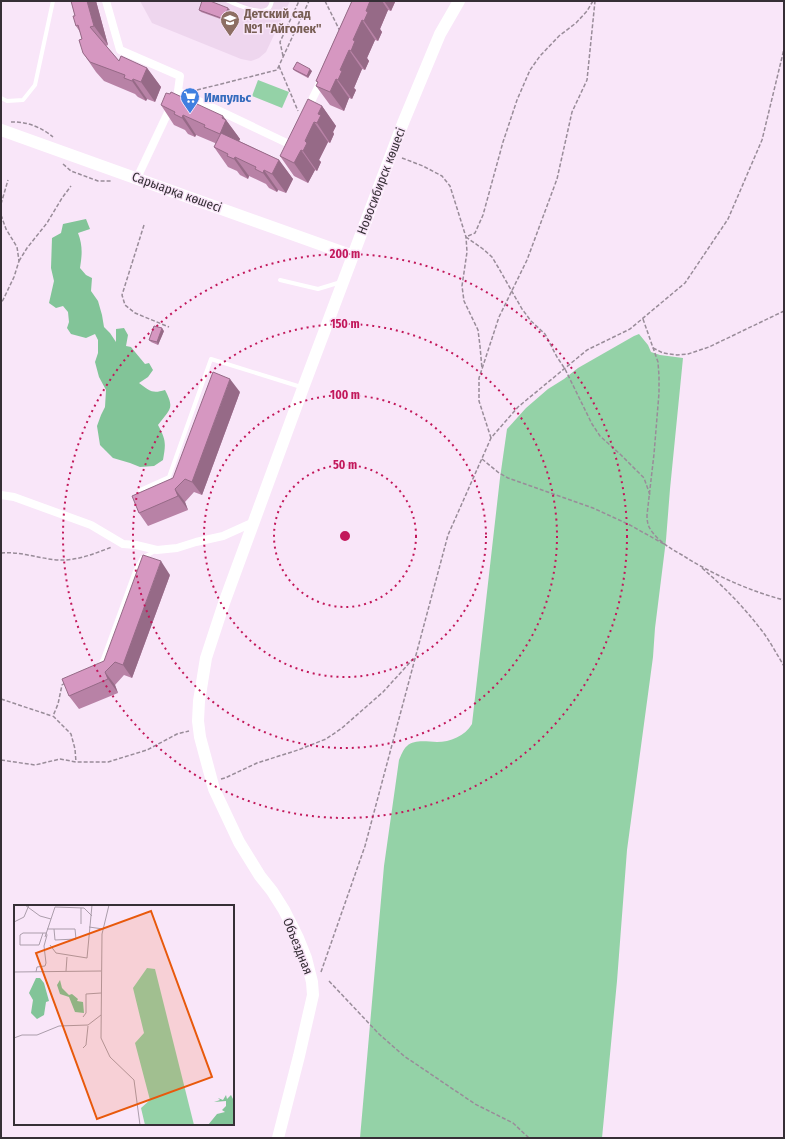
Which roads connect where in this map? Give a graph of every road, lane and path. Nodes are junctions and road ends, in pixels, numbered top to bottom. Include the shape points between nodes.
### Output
1 (53, 1) edge
2 (106, 1) edge
3 (228, 1) edge
4 (272, 1) edge
5 (299, 1) edge
6 (309, 1) edge
7 (324, 1) edge
8 (594, 1) edge
9 (456, 2) edge
10 (343, 36) edge
11 (784, 49) edge
12 (283, 56) junction
13 (278, 66) junction
14 (324, 74) edge
15 (181, 92) junction
16 (1, 98) edge
17 (302, 121) joint
18 (1, 130) edge
19 (297, 133) edge
20 (391, 154) junction
21 (137, 178) junction
22 (8, 180) dead end
23 (71, 186) dead end
24 (1, 204) edge
25 (1, 215) edge
26 (144, 225) dead end
27 (466, 237) junction
28 (353, 256) junction
29 (19, 261) junction
30 (280, 280) dead end
31 (343, 281) junction
32 (512, 291) junction
33 (1, 302) edge
34 (784, 311) edge
35 (642, 319) junction
36 (169, 327) dead end
37 (653, 348) junction
38 (565, 368) junction
39 (482, 371) junction
40 (303, 388) junction
41 (491, 438) junction
42 (482, 459) junction
43 (140, 490) dead end
44 (650, 494) junction
45 (1, 495) edge
46 (254, 522) junction
47 (123, 544) junction
48 (668, 546) junction
49 (157, 550) junction
50 (1, 553) edge
51 (699, 565) junction
52 (784, 600) edge
53 (415, 658) junction
54 (784, 666) edge
55 (95, 669) edge
56 (66, 682) edge
57 (1, 699) edge
58 (53, 716) junction
59 (199, 729) junction
60 (1, 760) edge
61 (76, 762) junction
62 (210, 775) junction
63 (321, 973) dead end
64 (328, 981) dead end
65 (278, 1138) edge
66 (529, 1138) edge

1 - 16 lane via 35,85 23,100 7,101
2 - 15 street via 120,50 180,76
3 - 4 lane via 261,12 270,8
5 - 12 path via 280,42
6 - 12 path
7 - 10 path
8 - 27 path via 576,23 540,56 530,70 503,142 484,215 475,233
8 - 32 path via 587,80 572,112 557,179
9 - 20 main road, Новосибирск көшесі via 440,34
11 - 35 path via 762,140 728,219 685,283
12 - 13 path
13 - 15 path via 277,70
13 - 17 path
14 - 17 street
15 - 19 street via 291,145
15 - 21 street
18 - 21 main road, Сарыарқа көшесі
20 - 27 path via 442,176 450,186
20 - 28 main road, Новосибирск көшесі
21 - 28 main road, Сарыарқа көшесі
22 - 24 path
23 - 29 path
25 - 29 path via 16,247
26 - 36 path via 122,295 125,305 135,313
27 - 32 path via 492,257
27 - 39 path via 467,252 462,286 464,301 478,330
28 - 31 main road, Новосибирск көшесі
29 - 33 path
30 - 31 lane via 318,289
31 - 40 main road, Новосибирск көшесі
32 - 38 path via 531,321 545,334
32 - 39 path via 499,318
34 - 37 path via 709,347 688,354 663,353
35 - 37 path
35 - 38 path via 630,329 587,350
37 - 44 path via 659,376
38 - 41 path via 518,407
38 - 44 path via 600,436 644,478
39 - 41 path via 479,378 479,401
40 - 43 lane via 211,359 169,477
40 - 46 main road, Новосибирск көшесі
41 - 42 path
42 - 48 path via 508,478 592,508
42 - 53 path via 448,535
44 - 48 path via 648,524 652,532
45 - 47 street via 14,497 91,525
46 - 49 street via 223,536 177,548
46 - 59 main road, Новосибирск көшесі via 206,658 198,701
47 - 49 street
47 - 50 path via 78,559 60,561 10,552
48 - 51 path
49 - 55 lane via 142,558 135,571 103,660
51 - 52 path via 756,591
51 - 54 path via 721,584 760,628
53 - 62 path via 383,692 326,739 257,762 225,778
53 - 63 path via 365,846
56 - 58 path via 62,685
57 - 58 path
58 - 61 path via 71,734
59 - 61 path via 177,734 147,750 108,762
59 - 62 main road, Объездная
60 - 61 path via 35,765 60,759
62 - 65 main road, Объездная via 239,842 284,910 306,958 312,982 313,995
64 - 66 path via 404,1056 475,1104 513,1123

